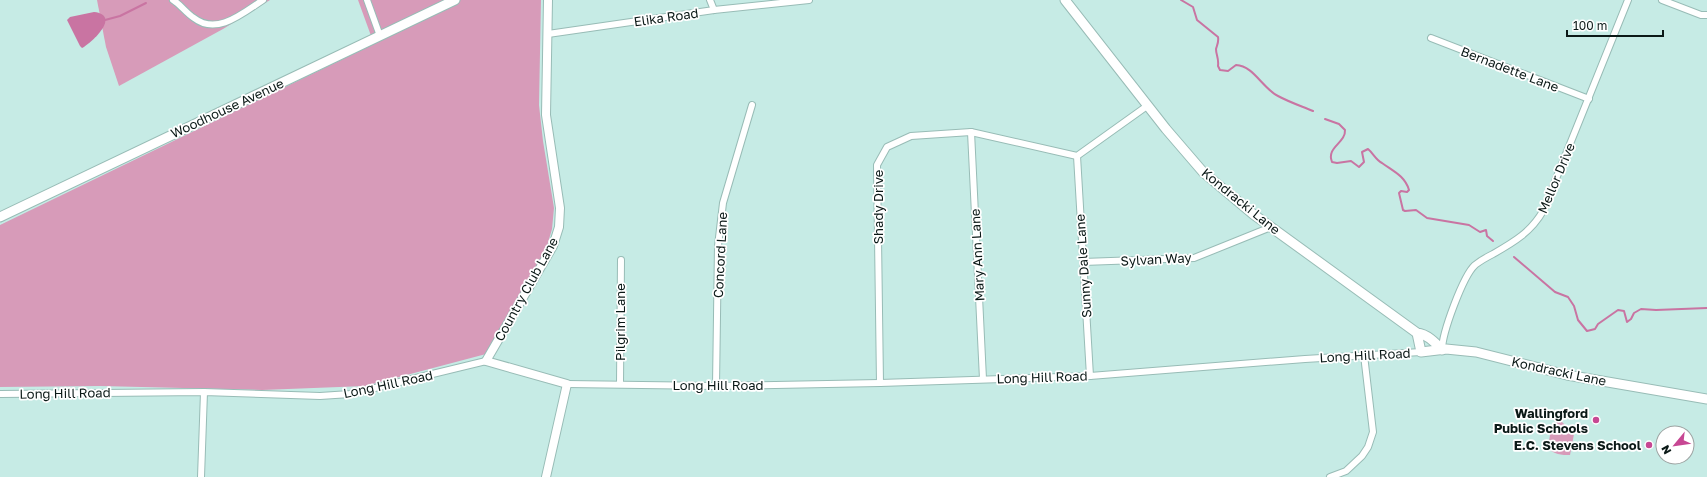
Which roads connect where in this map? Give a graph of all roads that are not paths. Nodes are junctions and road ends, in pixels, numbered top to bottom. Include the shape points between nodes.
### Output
1 (173, 0) edge
2 (263, 0) edge
3 (368, 0) edge
4 (455, 0) edge
5 (548, 0) edge
6 (710, 0) edge
7 (809, 0) edge
8 (1065, 0) edge
9 (1628, 0) edge
10 (1662, 0) edge
11 (714, 10) junction
12 (1707, 15) edge
13 (548, 34) junction
14 (380, 36) junction
15 (1431, 38) dead end
16 (1588, 100) junction
17 (752, 105) dead end
18 (1147, 106) junction
19 (971, 132) junction
20 (1077, 156) junction
21 (0, 217) edge
22 (1271, 227) junction
23 (621, 260) dead end
24 (1083, 262) junction
25 (1417, 333) junction
26 (1442, 350) junction
27 (1421, 352) junction
28 (1364, 355) junction
29 (486, 361) junction
30 (1090, 376) junction
31 (983, 379) junction
32 (880, 383) junction
33 (567, 384) junction
34 (620, 384) junction
35 (716, 386) junction
36 (204, 392) junction
37 (0, 394) edge
38 (1707, 399) edge
39 (201, 477) edge
40 (546, 477) edge
41 (1330, 477) edge

1 - 2 street via 194,19 213,25 225,24
3 - 14 street
4 - 14 main road, Woodhouse Avenue
5 - 13 street, Country Club Lane
6 - 11 street
7 - 11 street, Elika Road
8 - 18 main road, Kondracki Lane
9 - 16 street, Mellor Drive
10 - 12 street
11 - 13 street, Elika Road
13 - 29 street, Country Club Lane via 546,115 560,208 559,227 553,246
14 - 21 main road, Woodhouse Avenue
15 - 16 street, Bernadette Lane
16 - 26 street, Mellor Drive via 1540,216 1524,235 1471,269 1444,336
17 - 35 street, Concord Lane via 723,203 718,246
18 - 20 street
18 - 22 main road, Kondracki Lane via 1203,172
19 - 20 street, Shady Drive
19 - 31 street, Mary Ann Lane
19 - 32 street, Shady Drive via 911,136 887,147 877,166
20 - 24 street, Sunny Dale Lane
22 - 24 street, Sylvan Way via 1194,258
22 - 25 main road, Kondracki Lane
23 - 34 street, Pilgrim Lane
24 - 30 street, Sunny Dale Lane
25 - 26 main road, Kondracki Lane via 1433,341
25 - 27 main road
26 - 27 main road, Long Hill Road
26 - 38 main road, Kondracki Lane via 1476,352 1564,374
27 - 28 street, Long Hill Road
28 - 30 street, Long Hill Road
28 - 41 street via 1373,432 1362,456 1346,470
29 - 33 street, Long Hill Road
29 - 36 street, Long Hill Road via 350,394 320,396
30 - 31 street, Long Hill Road
31 - 32 street, Long Hill Road
32 - 35 street, Long Hill Road
33 - 34 street, Long Hill Road
33 - 40 street
34 - 35 street, Long Hill Road
36 - 37 street, Long Hill Road
36 - 39 street

